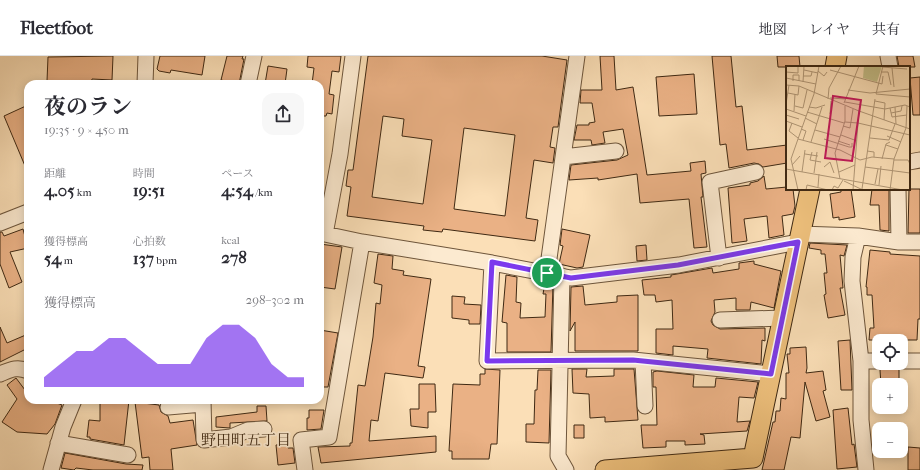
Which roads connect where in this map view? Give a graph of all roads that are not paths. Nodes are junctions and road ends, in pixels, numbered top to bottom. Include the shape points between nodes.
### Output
1 (146, 56) edge
2 (254, 56) edge
3 (353, 56) edge
4 (577, 56) edge
5 (838, 56) edge
6 (888, 56) edge
7 (835, 66) edge
8 (890, 66) edge
9 (145, 80) edge
10 (249, 80) edge
11 (616, 151) dead end
12 (563, 157) junction
13 (920, 160) edge
14 (910, 162) edge
15 (756, 172) dead end
16 (810, 190) edge
17 (898, 190) edge
18 (24, 214) edge
19 (0, 223) edge
20 (324, 224) edge
21 (324, 233) edge
22 (858, 236) junction
23 (799, 238) junction
24 (362, 242) junction
25 (899, 242) junction
26 (920, 242) edge
27 (719, 258) junction
28 (492, 262) junction
29 (547, 273) junction
30 (562, 276) junction
31 (782, 318) junction
32 (720, 320) dead end
33 (643, 361) junction
34 (861, 361) junction
35 (872, 361) edge
36 (908, 361) edge
37 (920, 361) edge
38 (561, 362) junction
39 (24, 369) edge
40 (0, 374) edge
41 (771, 374) junction
42 (73, 404) edge
43 (186, 404) edge
44 (203, 404) edge
45 (168, 406) dead end
46 (645, 406) dead end
47 (264, 429) dead end
48 (58, 443) junction
49 (128, 455) dead end
50 (752, 464) edge
51 (51, 470) edge
52 (304, 470) edge
53 (566, 470) edge
54 (605, 470) edge
55 (866, 470) edge

1 - 9 street
2 - 10 street
3 - 20 street via 340,154
4 - 12 street
5 - 7 main road
6 - 8 street
11 - 12 street
12 - 29 street
13 - 14 street
15 - 27 street via 710,182
16 - 23 main road
17 - 25 street
18 - 19 street
21 - 24 street
22 - 23 street
22 - 25 street
22 - 34 street via 853,257 852,281
23 - 27 street
23 - 31 main road
24 - 28 street
24 - 52 street via 329,438 302,440
25 - 26 street
27 - 30 street via 602,275 571,278
28 - 29 street
28 - 38 street via 487,361
29 - 30 street
30 - 38 street
31 - 32 street
31 - 41 main road
33 - 38 street
33 - 41 street
33 - 46 street
34 - 35 street
34 - 55 street via 861,420
36 - 37 street
38 - 53 street via 558,456
39 - 40 street via 14,368
41 - 50 main road
42 - 48 street
43 - 45 street
44 - 47 street via 204,440 231,438 248,430
48 - 49 street
48 - 51 street
50 - 54 main road

